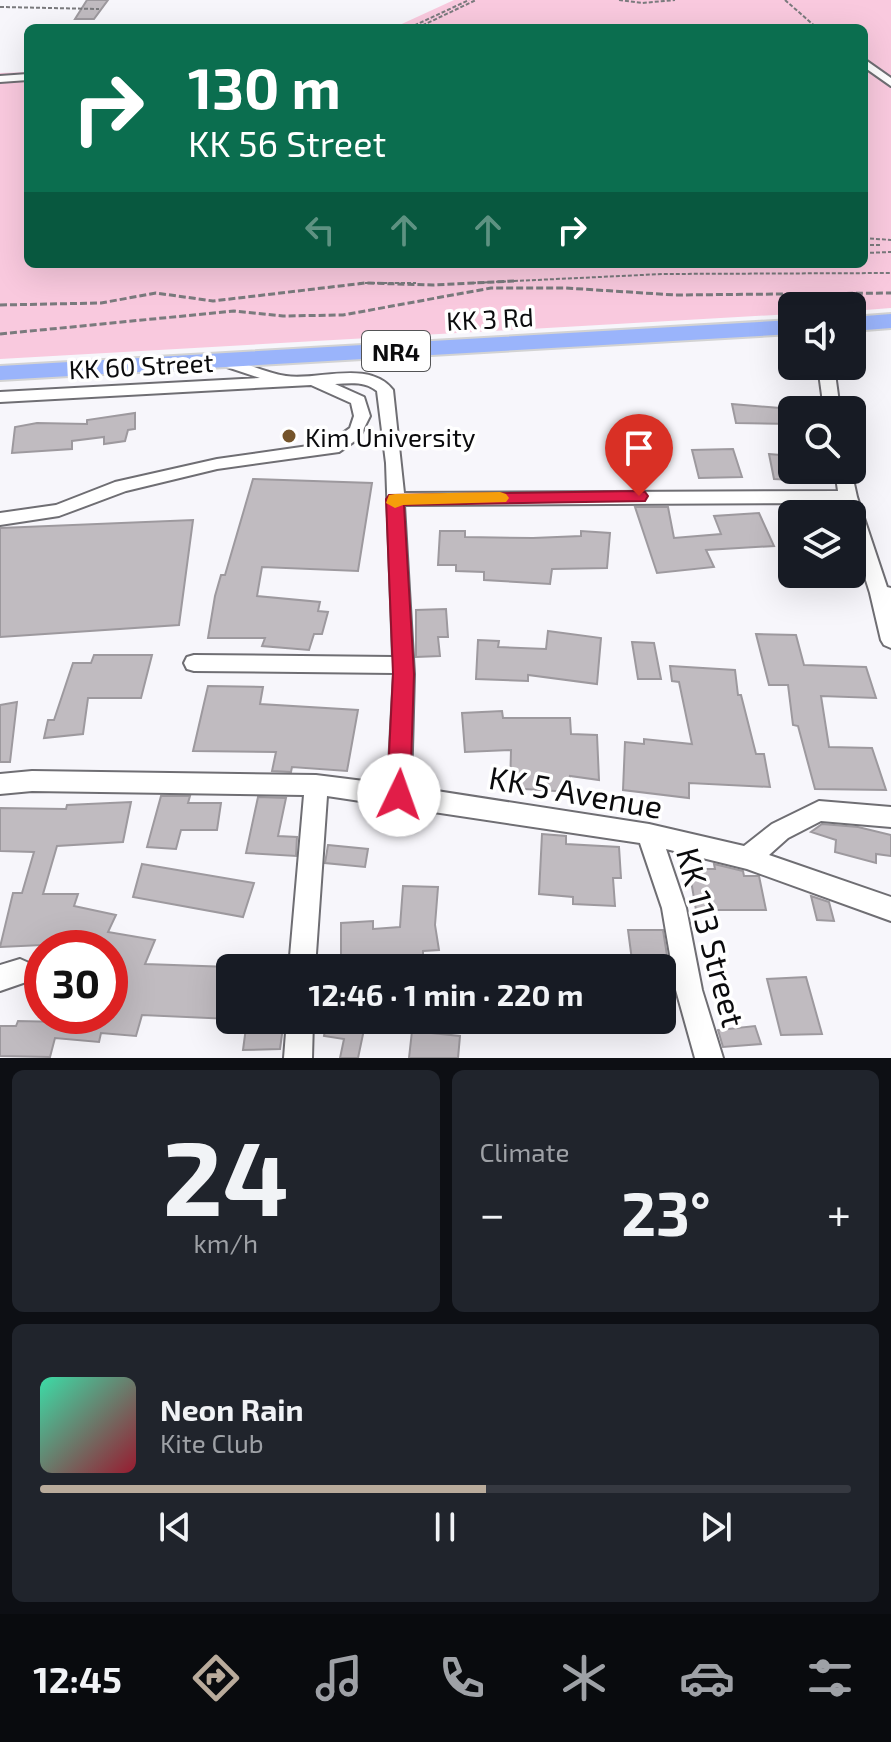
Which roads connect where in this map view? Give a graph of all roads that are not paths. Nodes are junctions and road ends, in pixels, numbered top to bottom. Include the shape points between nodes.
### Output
1 (868, 65) edge
2 (24, 77) edge
3 (0, 79) edge
4 (891, 83) edge
5 (891, 321) edge
6 (866, 323) edge
7 (778, 328) edge
8 (226, 362) junction
9 (0, 373) edge
10 (314, 380) junction
11 (285, 381) junction
12 (0, 397) edge
13 (846, 484) edge
14 (848, 497) junction
15 (395, 499) junction
16 (0, 519) edge
17 (886, 594) edge
18 (891, 640) edge
19 (194, 663) dead end
20 (403, 665) junction
21 (0, 784) edge
22 (316, 785) junction
23 (399, 795) junction
24 (891, 817) edge
25 (649, 834) junction
26 (747, 858) junction
27 (891, 909) edge
28 (303, 954) edge
29 (299, 1034) edge
30 (298, 1058) edge
31 (709, 1058) edge

1 - 4 street
2 - 3 street
5 - 6 highway
7 - 8 highway, KK 3 Rd / NR4
8 - 9 highway, KK 3 Rd / NR4
8 - 11 street
10 - 11 street, KK 60 Street
10 - 15 street, KK 60 Street via 371,380 385,390
10 - 16 street via 358,400 362,418 348,442 190,470 121,486 59,510
11 - 12 street, KK 60 Street
13 - 14 street
14 - 15 street
14 - 17 street
15 - 20 street, KK 60 Street
17 - 18 street
19 - 20 street
20 - 23 street, KK 60 Street
21 - 22 street, KK 5 Avenue
22 - 23 street, KK 5 Avenue
22 - 28 street
23 - 25 street, KK 5 Avenue
24 - 26 street via 819,811 789,825
25 - 26 street, KK 5 Avenue
25 - 31 street, KK 113 Street via 674,908 689,990
26 - 27 street, KK 5 Avenue
29 - 30 street

